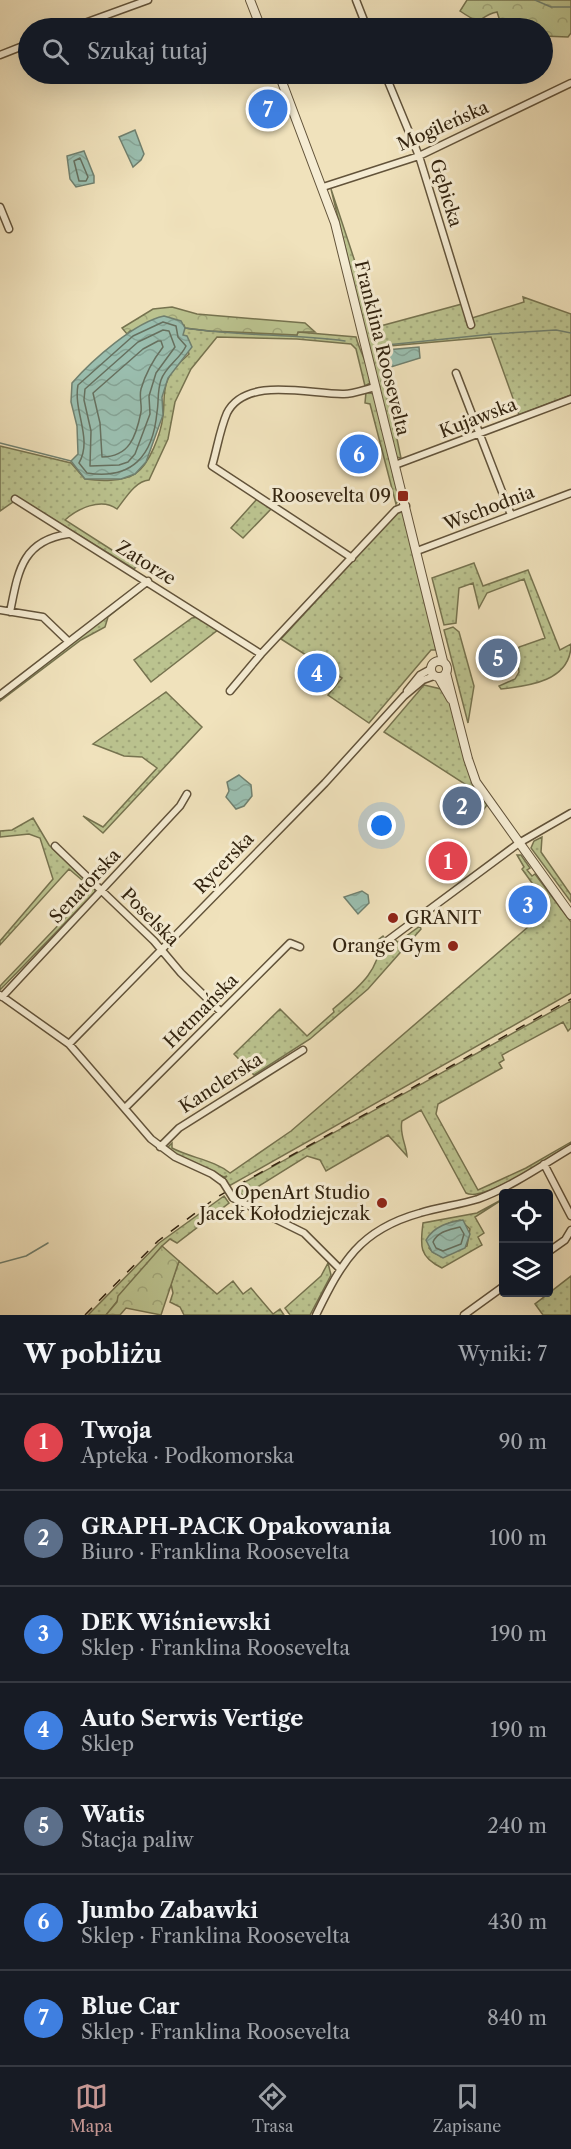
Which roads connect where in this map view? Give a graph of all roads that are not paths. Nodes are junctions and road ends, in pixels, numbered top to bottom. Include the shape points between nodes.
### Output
1 (147, 0) edge
2 (250, 0) edge
3 (356, 0) edge
4 (98, 18) edge
5 (257, 18) edge
6 (363, 18) edge
7 (18, 48) edge
8 (0, 55) edge
9 (571, 83) edge
10 (283, 84) edge
11 (389, 84) edge
12 (419, 156) junction
13 (323, 187) junction
14 (0, 207) edge
15 (9, 229) dead end
16 (471, 325) dead end
17 (456, 373) dead end
18 (376, 387) junction
19 (571, 399) edge
20 (480, 433) junction
21 (395, 465) junction
22 (571, 493) edge
23 (15, 499) dead end
24 (406, 506) junction
25 (511, 515) junction
26 (68, 534) junction
27 (417, 551) junction
28 (352, 558) junction
29 (148, 581) junction
30 (0, 610) edge
31 (10, 612) junction
32 (69, 642) junction
33 (261, 654) junction
34 (438, 670) junction
35 (230, 691) dead end
36 (0, 695) edge
37 (187, 794) dead end
38 (571, 813) edge
39 (519, 843) junction
40 (55, 846) dead end
41 (102, 891) junction
42 (571, 915) edge
43 (387, 941) dead end
44 (300, 946) dead end
45 (160, 949) junction
46 (1, 996) edge
47 (221, 1012) junction
48 (66, 1042) junction
49 (303, 1050) dead end
50 (126, 1107) junction
51 (160, 1147) junction
52 (571, 1148) edge
53 (544, 1164) junction
54 (571, 1216) edge
55 (571, 1230) edge
56 (553, 1249) edge
57 (339, 1268) junction
58 (499, 1290) edge
59 (316, 1315) edge
60 (464, 1315) edge

1 - 4 street
2 - 5 street
3 - 6 street
7 - 8 street
9 - 12 street, Mogileńska
10 - 13 street, Franklina Roosevelta
11 - 12 street, Gębicka
12 - 13 street, Mogileńska
12 - 16 street, Gębicka
13 - 18 street, Franklina Roosevelta
14 - 15 street
17 - 20 street
18 - 21 street, Franklina Roosevelta
18 - 28 street via 346,394 296,390 248,394 227,412 212,466
19 - 20 street, Kujawska
20 - 21 street, Kujawska
20 - 25 street
21 - 24 street, Franklina Roosevelta
22 - 25 street, Wschodnia
23 - 26 street, Zatorze
24 - 27 street, Franklina Roosevelta
24 - 28 street via 396,510
25 - 27 street, Wschodnia
26 - 29 street, Zatorze
26 - 31 street via 40,543 26,557
27 - 34 street, Franklina Roosevelta via 438,636
28 - 33 street
29 - 32 street
29 - 33 street, Zatorze
30 - 31 street
31 - 32 street via 43,617
32 - 36 street
33 - 35 street
34 - 39 street, Franklina Roosevelta via 456,708 476,782
34 - 45 street, Rycerska via 415,679 325,783
37 - 41 street, Senatorska
38 - 39 street
39 - 42 street, Franklina Roosevelta
39 - 43 street
40 - 41 street, Poselska
41 - 45 street, Poselska
41 - 46 street, Senatorska
44 - 47 street, Hetmańska via 290,943
45 - 47 street, Poselska
45 - 48 street, Rycerska
46 - 48 street
47 - 50 street, Hetmańska
48 - 50 street
49 - 51 street, Kanclerska via 179,1128
50 - 51 street
51 - 57 street, bridge via 223,1182 233,1198 304,1233
52 - 53 street
53 - 54 street
53 - 57 street via 487,1195 419,1213 381,1229 361,1243
55 - 56 street
57 - 59 street
58 - 60 street

